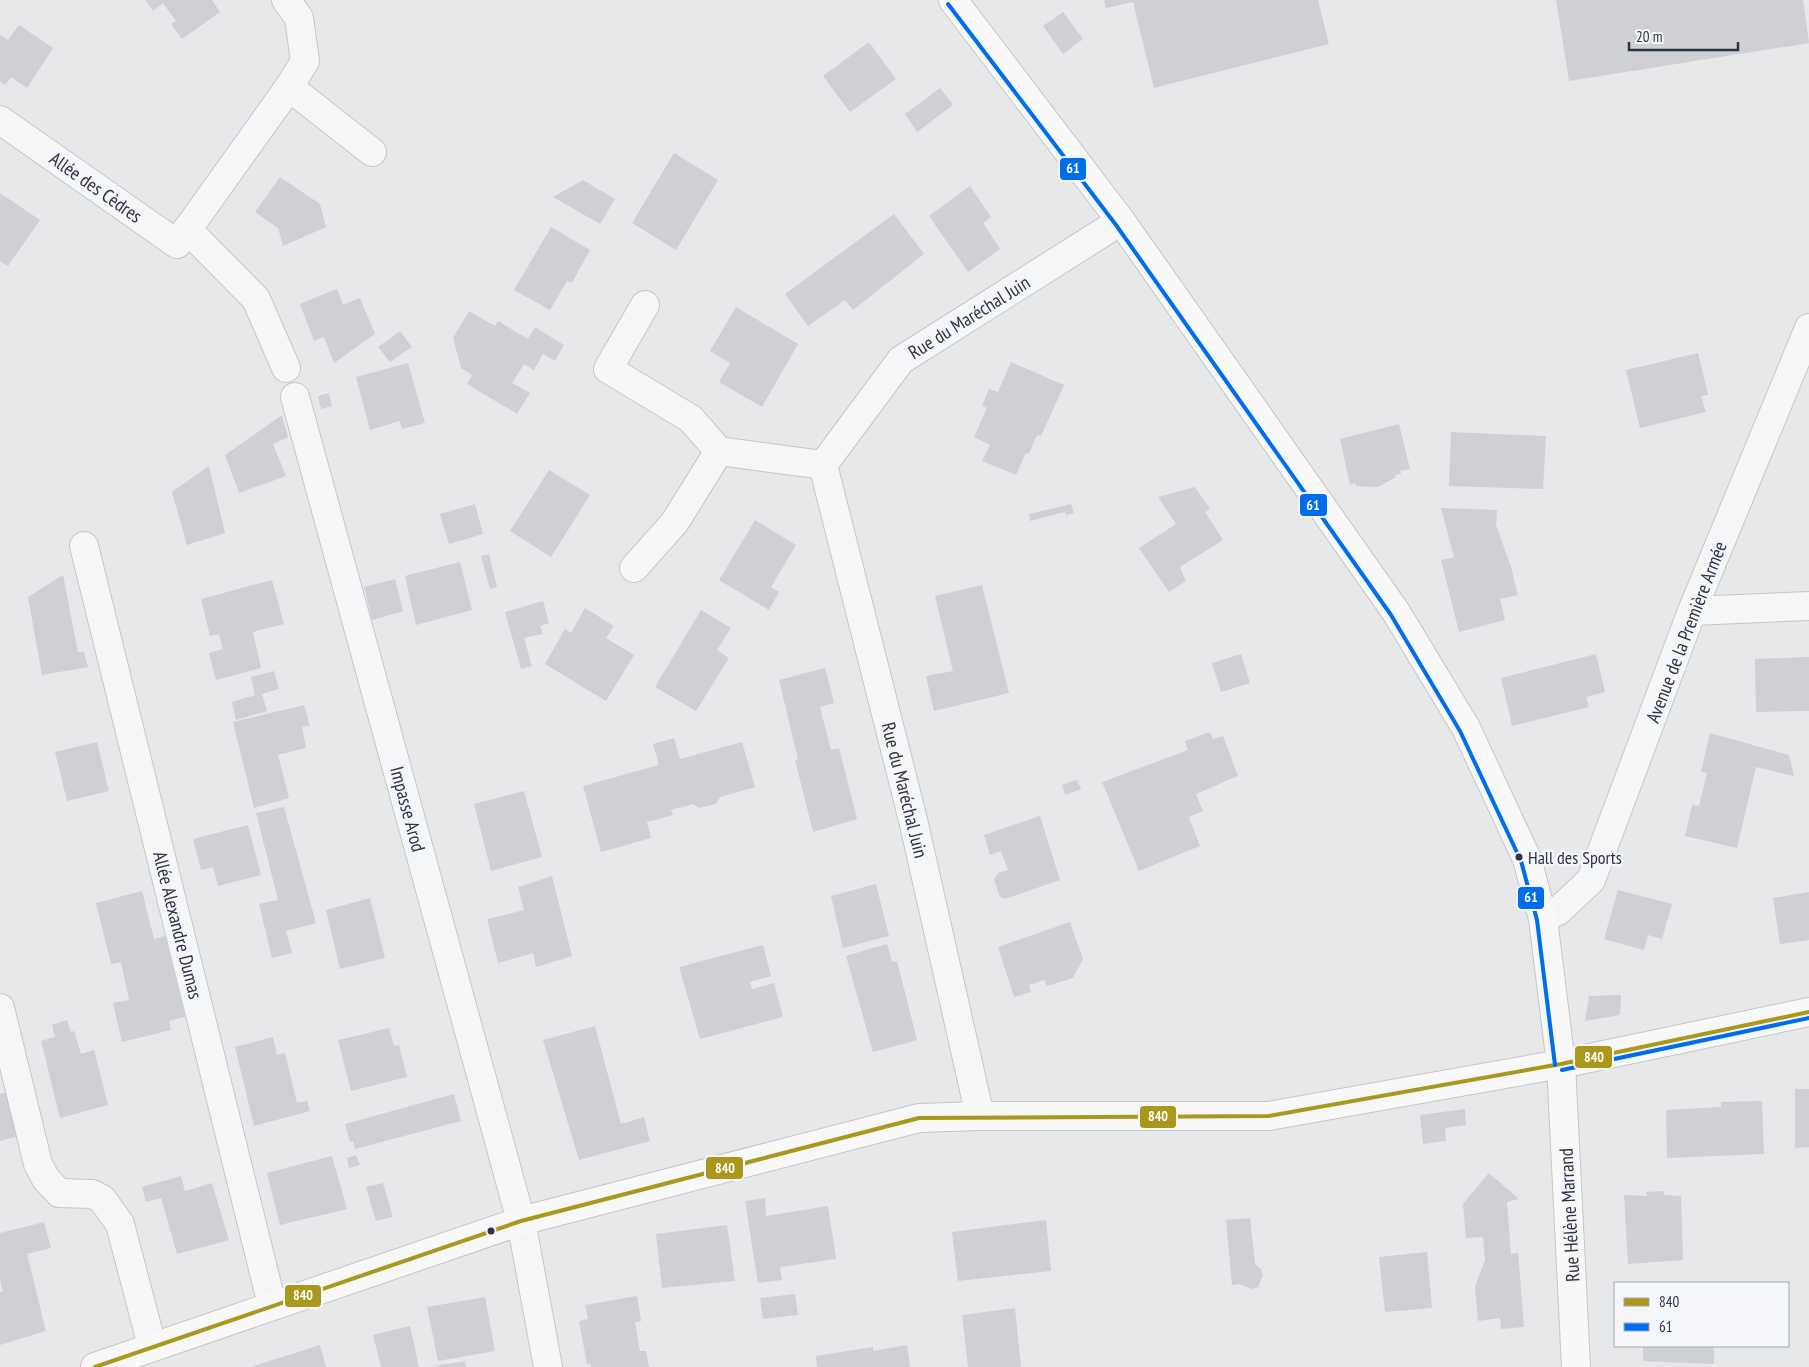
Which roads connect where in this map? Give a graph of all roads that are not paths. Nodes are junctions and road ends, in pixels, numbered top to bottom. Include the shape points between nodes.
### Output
1 (286, 0) edge
2 (952, 0) edge
3 (289, 87) junction
4 (0, 120) edge
5 (372, 152) dead end
6 (1122, 221) junction
7 (187, 229) junction
8 (645, 305) dead end
9 (1809, 328) edge
10 (286, 368) dead end
11 (295, 397) dead end
12 (719, 451) junction
13 (823, 465) junction
14 (84, 546) dead end
15 (634, 568) dead end
16 (1809, 606) edge
17 (1692, 610) junction
18 (1543, 919) junction
19 (0, 1008) edge
20 (1809, 1012) edge
21 (1561, 1064) junction
22 (980, 1116) junction
23 (521, 1221) junction
24 (272, 1305) junction
25 (152, 1346) junction
26 (95, 1367) edge
27 (548, 1367) edge
28 (1576, 1367) edge

1 - 3 street, Allée des Cèdres via 299,18 305,61
2 - 6 main road, Rue Hélène Marrand
3 - 5 street
3 - 7 street, Allée des Cèdres
4 - 7 street, Allée des Cèdres via 177,244
6 - 13 street, Rue du Maréchal Juin via 901,360
6 - 18 main road, Rue Hélène Marrand via 1396,612 1466,728 1527,860
7 - 10 street via 256,299
8 - 12 street via 608,369 691,419
9 - 17 street, Avenue de la Première Armée
11 - 23 street, Impasse Arod
12 - 13 street
12 - 15 street via 675,522
13 - 22 street, Rue du Maréchal Juin via 913,820
14 - 24 street, Allée Alexandre Dumas
16 - 17 street
17 - 18 street, Avenue de la Première Armée via 1591,880 1558,911
18 - 21 main road, Rue Hélène Marrand
19 - 25 street via 38,1164 59,1193 92,1194 102,1200 120,1224
20 - 21 main road
21 - 22 main road via 1268,1116
21 - 28 main road, Rue Hélène Marrand
22 - 23 main road via 919,1118
23 - 24 main road
23 - 27 street, Impasse Arod
24 - 25 main road
25 - 26 main road

